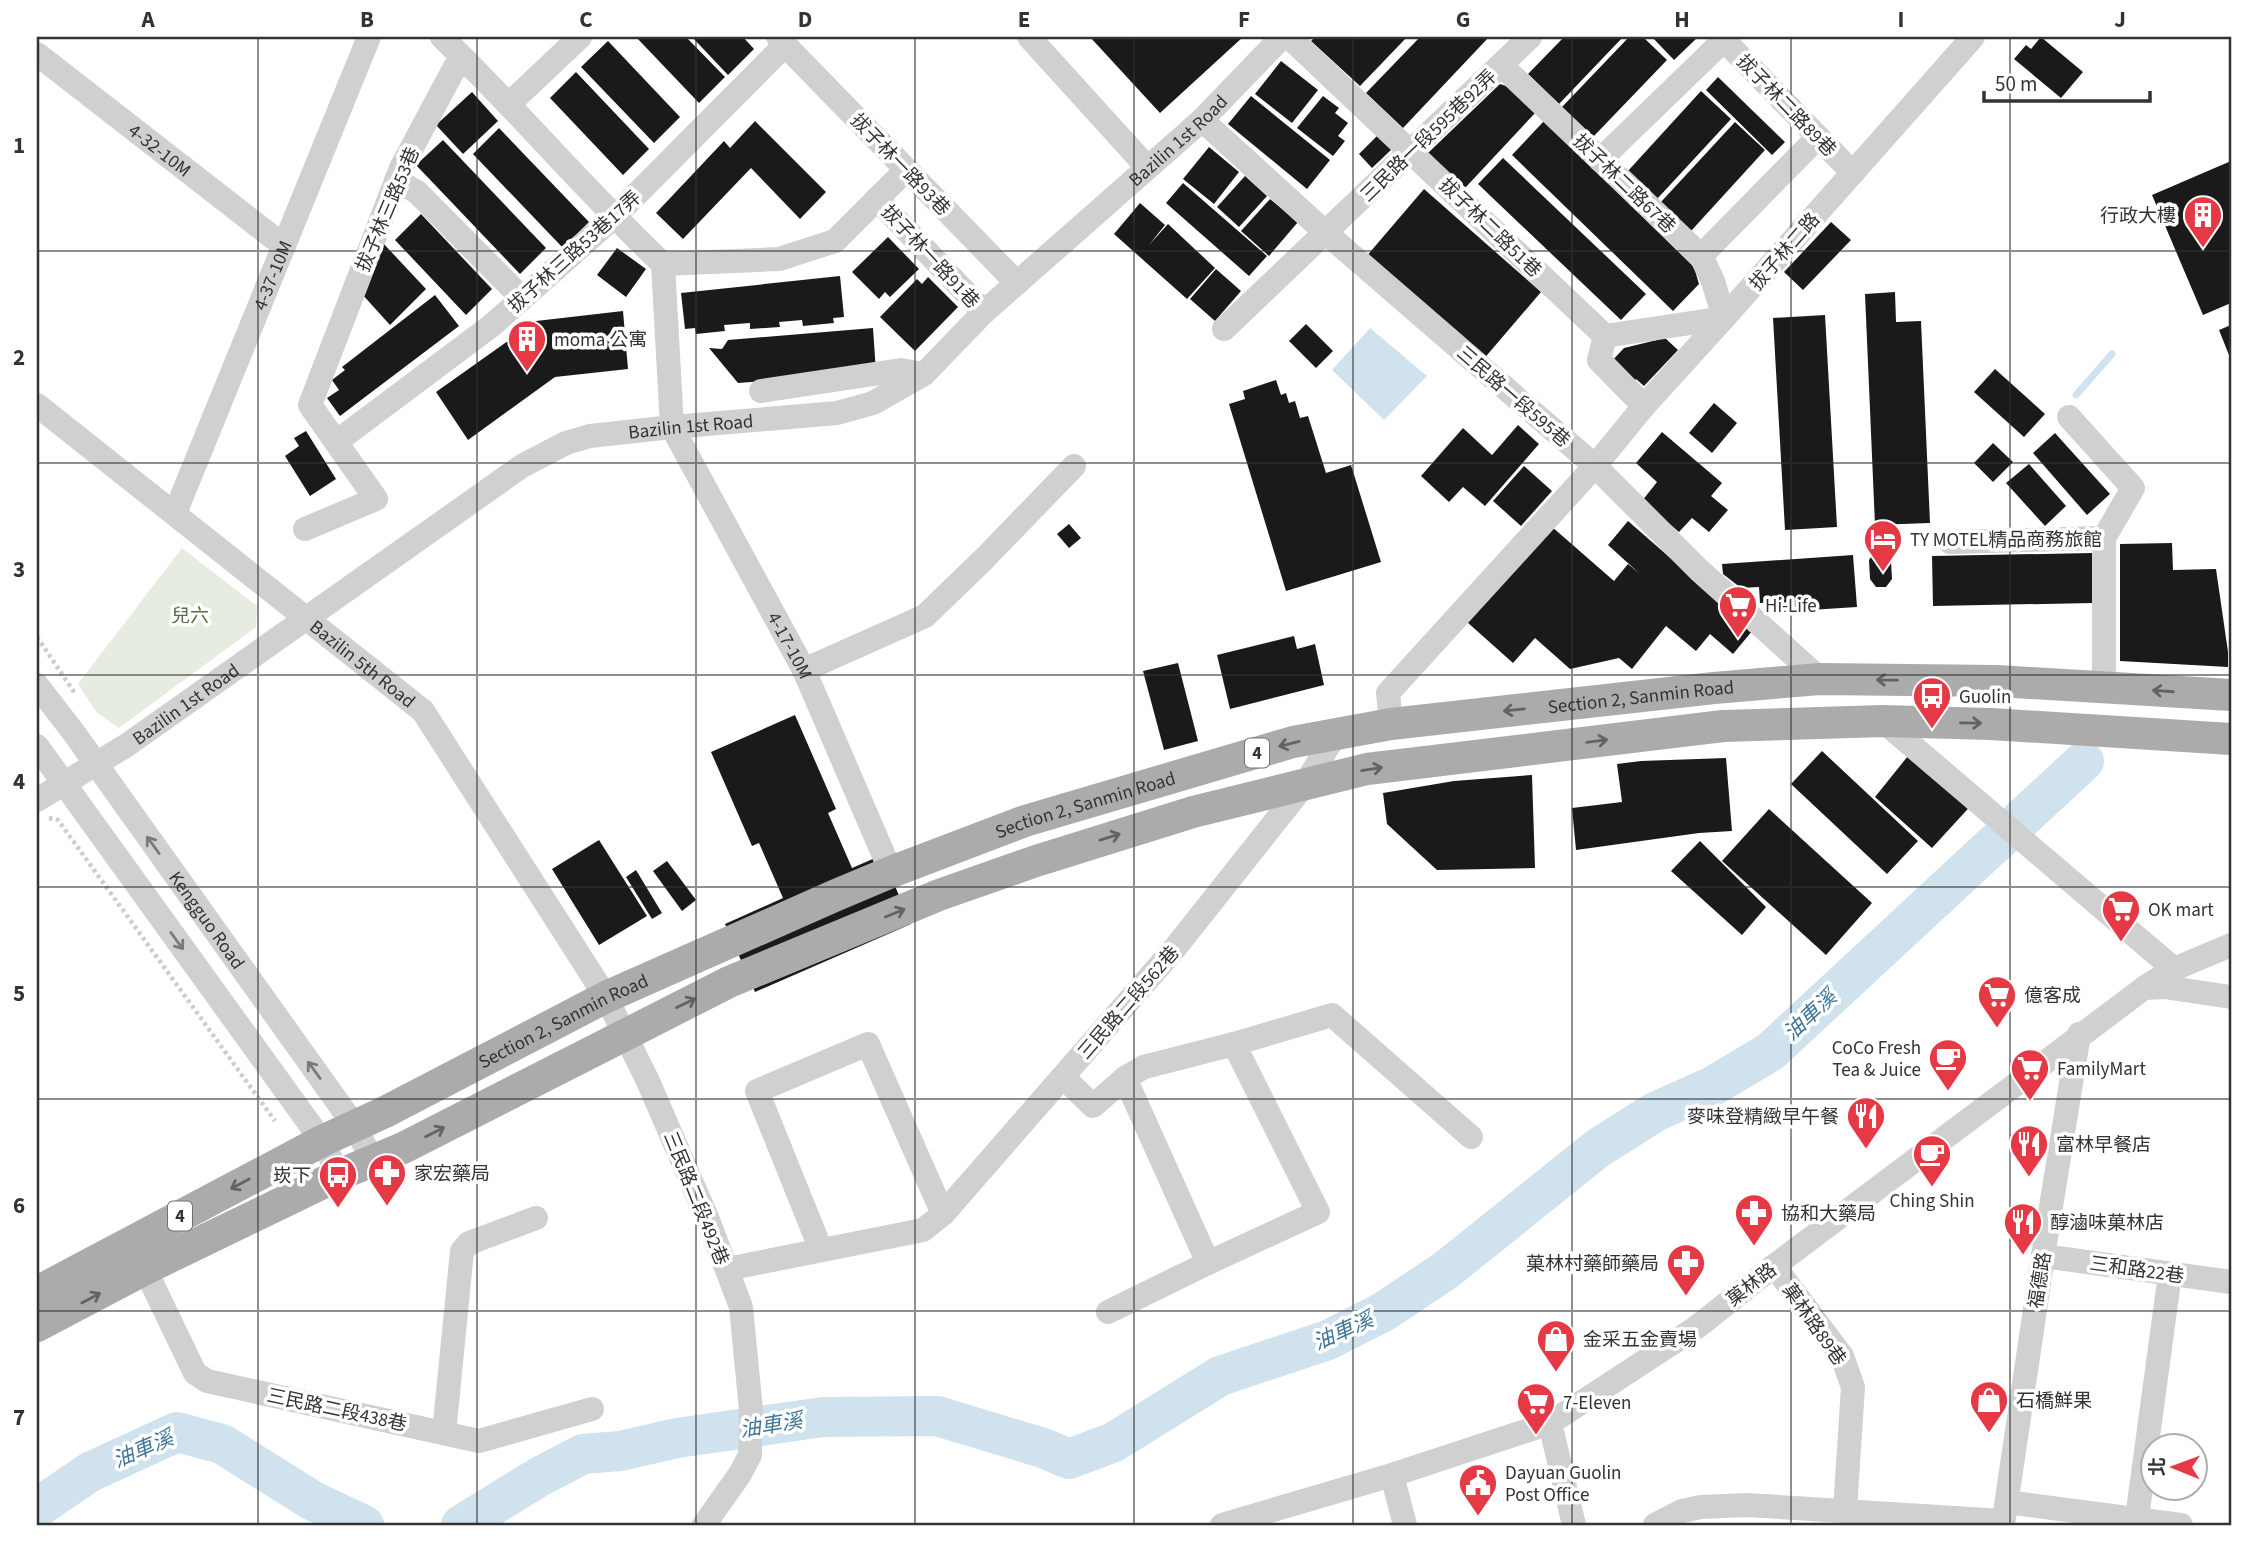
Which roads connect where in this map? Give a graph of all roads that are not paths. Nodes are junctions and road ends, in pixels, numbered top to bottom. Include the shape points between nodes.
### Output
1 (369, 37) edge
2 (442, 37) edge
3 (580, 37) edge
4 (1029, 37) edge
5 (1282, 37) edge
6 (1289, 37) edge
7 (1530, 37) edge
8 (1973, 37) edge
9 (1722, 39) edge
10 (781, 41) edge
11 (37, 54) edge
12 (468, 64) junction
13 (1501, 65) junction
14 (509, 104) junction
15 (1202, 120) junction
16 (1818, 137) junction
17 (1411, 150) junction
18 (1600, 160) junction
19 (1147, 167) junction
20 (906, 170) junction
21 (1853, 173) junction
22 (396, 180) junction
23 (877, 199) junction
24 (614, 218) junction
25 (1326, 233) junction
26 (284, 246) junction
27 (1701, 256) junction
28 (663, 264) junction
29 (1017, 283) junction
30 (522, 298) junction
31 (984, 312) junction
32 (1724, 318) junction
33 (1224, 329) dead end
34 (1605, 336) junction
35 (924, 374) junction
36 (761, 391) dead end
37 (37, 405) edge
38 (1644, 406) junction
39 (2069, 417) dead end
40 (672, 427) junction
41 (337, 442) junction
42 (1074, 466) dead end
43 (1595, 466) junction
44 (175, 513) junction
45 (305, 529) dead end
46 (2104, 538) junction
47 (1950, 542) dead end
48 (308, 618) junction
49 (804, 670) junction
50 (1820, 680) junction
51 (37, 685) edge
52 (2104, 687) junction
53 (2231, 695) edge
54 (1883, 721) junction
55 (1391, 724) junction
56 (1336, 734) junction
57 (2231, 739) edge
58 (37, 746) edge
59 (94, 764) junction
60 (1305, 784) junction
61 (64, 785) junction
62 (38, 809) edge
63 (891, 872) junction
64 (2231, 945) edge
65 (2174, 969) junction
66 (2144, 988) junction
67 (606, 997) junction
68 (2231, 997) edge
69 (625, 1033) junction
70 (2080, 1034) junction
71 (1234, 1044) junction
72 (1063, 1077) junction
73 (1125, 1078) junction
74 (354, 1125) junction
75 (1471, 1138) dead end
76 (322, 1141) junction
77 (373, 1161) junction
78 (340, 1175) junction
79 (943, 1214) junction
80 (536, 1218) dead end
81 (821, 1250) junction
82 (2043, 1256) junction
83 (1208, 1263) junction
84 (1774, 1266) junction
85 (145, 1269) junction
86 (727, 1269) junction
87 (2170, 1273) junction
88 (2231, 1282) edge
89 (37, 1292) edge
90 (1108, 1312) dead end
91 (37, 1326) edge
92 (592, 1409) dead end
93 (1550, 1423) junction
94 (443, 1433) junction
95 (1392, 1475) junction
96 (1747, 1515) edge
97 (1858, 1516) edge
98 (2004, 1516) edge
99 (2137, 1522) edge
100 (704, 1525) edge
101 (1222, 1525) edge
102 (1405, 1525) edge
103 (1574, 1525) edge
104 (1655, 1525) edge
105 (2181, 1525) edge

1 - 26 street, 4-37-10M
2 - 12 street
3 - 14 street
4 - 19 street
5 - 15 street, Bazilin 1st Road
6 - 17 street, 拔子林二路51巷
7 - 13 street, 三民路一段595巷92弄
8 - 21 street, 拔子林二路
9 - 16 street, 拔子林二路89巷
9 - 18 street
10 - 20 street, 拔子林一路93巷
10 - 24 street, 拔子林三路53巷17弄
11 - 26 street, 4-32-10M
12 - 14 street
12 - 22 street, 拔子林三路53巷 via 455,67
13 - 17 street, 三民路一段595巷92弄
13 - 18 street, 拔子林二路67巷
14 - 24 street
15 - 19 street, Bazilin 1st Road
15 - 25 street, 三民路一段595巷
16 - 21 street, 拔子林二路89巷
16 - 27 street
17 - 25 street, 三民路一段595巷92弄
17 - 34 street, 拔子林二路51巷
18 - 27 street, 拔子林二路67巷
19 - 29 street, Bazilin 1st Road
20 - 23 street, 拔子林一路91巷
20 - 29 street, 拔子林一路93巷
21 - 32 street, 拔子林二路
22 - 30 street via 417,192
22 - 41 street, 拔子林三路53巷 via 310,405
23 - 28 street, 拔子林一路91巷 via 835,241 779,259
23 - 31 street, 拔子林一路91巷
24 - 28 street
24 - 30 street, 拔子林三路53巷17弄
25 - 33 street, 三民路一段595巷92弄
25 - 43 street, 三民路一段595巷
26 - 44 street, 4-37-10M
27 - 32 street, 拔子林二路67巷
28 - 40 street
29 - 31 street, Bazilin 1st Road
30 - 41 street, 拔子林三路53巷17弄
31 - 35 street, Bazilin 1st Road
32 - 34 street
32 - 38 street, 拔子林二路
34 - 38 street via 1599,360
35 - 36 street via 901,370
35 - 40 street, Bazilin 1st Road via 873,403 837,413
37 - 44 street, Bazilin 5th Road
38 - 43 street, 拔子林二路
39 - 46 street via 2133,488
40 - 48 street, Bazilin 1st Road via 590,436 522,466
40 - 49 street, 4-17-10M
41 - 45 street, 拔子林三路53巷 via 376,499
42 - 49 street via 925,616
43 - 50 street, 三民路一段595巷 via 1699,570
43 - 55 street, 拔子林二路 via 1388,693
44 - 48 street, Bazilin 5th Road
46 - 47 street
46 - 52 street
48 - 59 street, Bazilin 1st Road via 127,746
48 - 67 street, Bazilin 5th Road via 423,711
49 - 63 street, 4-17-10M
52 -> 50 main road, Section 2, Sanmin Road / 4
50 -> 55 main road, Section 2, Sanmin Road / 4
51 - 59 street, Kengguo Road
53 -> 52 main road, Section 2, Sanmin Road / 4
54 -> 57 main road, Section 2, Sanmin Road / 4
60 -> 54 main road, Section 2, Sanmin Road / 4 via 1367,769 1723,726
54 - 65 street
55 - 56 main road, Section 2, Sanmin Road / 4
56 - 60 street, 三民路二段562巷
56 -> 63 main road, Section 2, Sanmin Road / 4 via 1025,821
58 - 61 street, Kengguo Road
59 - 61 street, Bazilin 1st Road
74 -> 59 street, Kengguo Road
69 -> 60 main road, Section 2, Sanmin Road / 4 via 729,982 939,895 1193,811
60 - 72 street, 三民路二段562巷 via 1175,948
61 - 62 street, Bazilin 1st Road
61 -> 76 street, Kengguo Road
63 - 67 main road, Section 2, Sanmin Road / 4
64 - 65 street, 菓林路
65 - 66 street, 菓林路
66 - 68 street
66 - 70 street, 菓林路
67 - 69 street, 三民路二段492巷
67 - 74 main road, Section 2, Sanmin Road / 4
77 -> 69 main road, Section 2, Sanmin Road / 4
69 - 86 street, 三民路二段492巷
70 - 82 street, 福德路
70 - 84 street, 菓林路
71 - 73 street via 1144,1067
71 - 75 street via 1332,1015
71 - 83 street via 1318,1212
72 - 73 street via 1093,1106
72 - 79 street, 三民路二段562巷
73 - 83 street
74 - 76 main road, Section 2, Sanmin Road / 4
74 - 77 street, Kengguo Road
76 - 78 street, Kengguo Road
76 -> 89 main road, Section 2, Sanmin Road / 4
77 - 78 main road, Section 2, Sanmin Road / 4
78 - 85 main road, Section 2, Sanmin Road / 4
79 - 81 street, 三民路二段562巷 via 923,1230
79 - 81 street via 869,1044 757,1091
80 - 94 street via 469,1243 462,1251
81 - 86 street, 三民路二段562巷
82 - 87 street, 三和路22巷
82 - 98 street, 福德路
83 - 90 street
84 - 93 street, 菓林路 via 1697,1327
84 - 97 street, 菓林路89巷 via 1842,1356 1853,1387
91 -> 85 main road, Section 2, Sanmin Road / 4
85 - 94 street, 三民路二段438巷 via 195,1373 207,1381
86 - 100 street, 三民路二段492巷 via 741,1307 751,1410 750,1455
87 - 88 street, 三和路22巷
87 - 99 street
92 - 94 street, 三民路二段438巷 via 479,1441
93 - 95 street, 菓林路
93 - 103 street
95 - 101 street, 菓林路
95 - 102 street
96 - 97 street
96 - 104 street via 1701,1507
97 - 98 street
98 - 99 street
99 - 105 street

